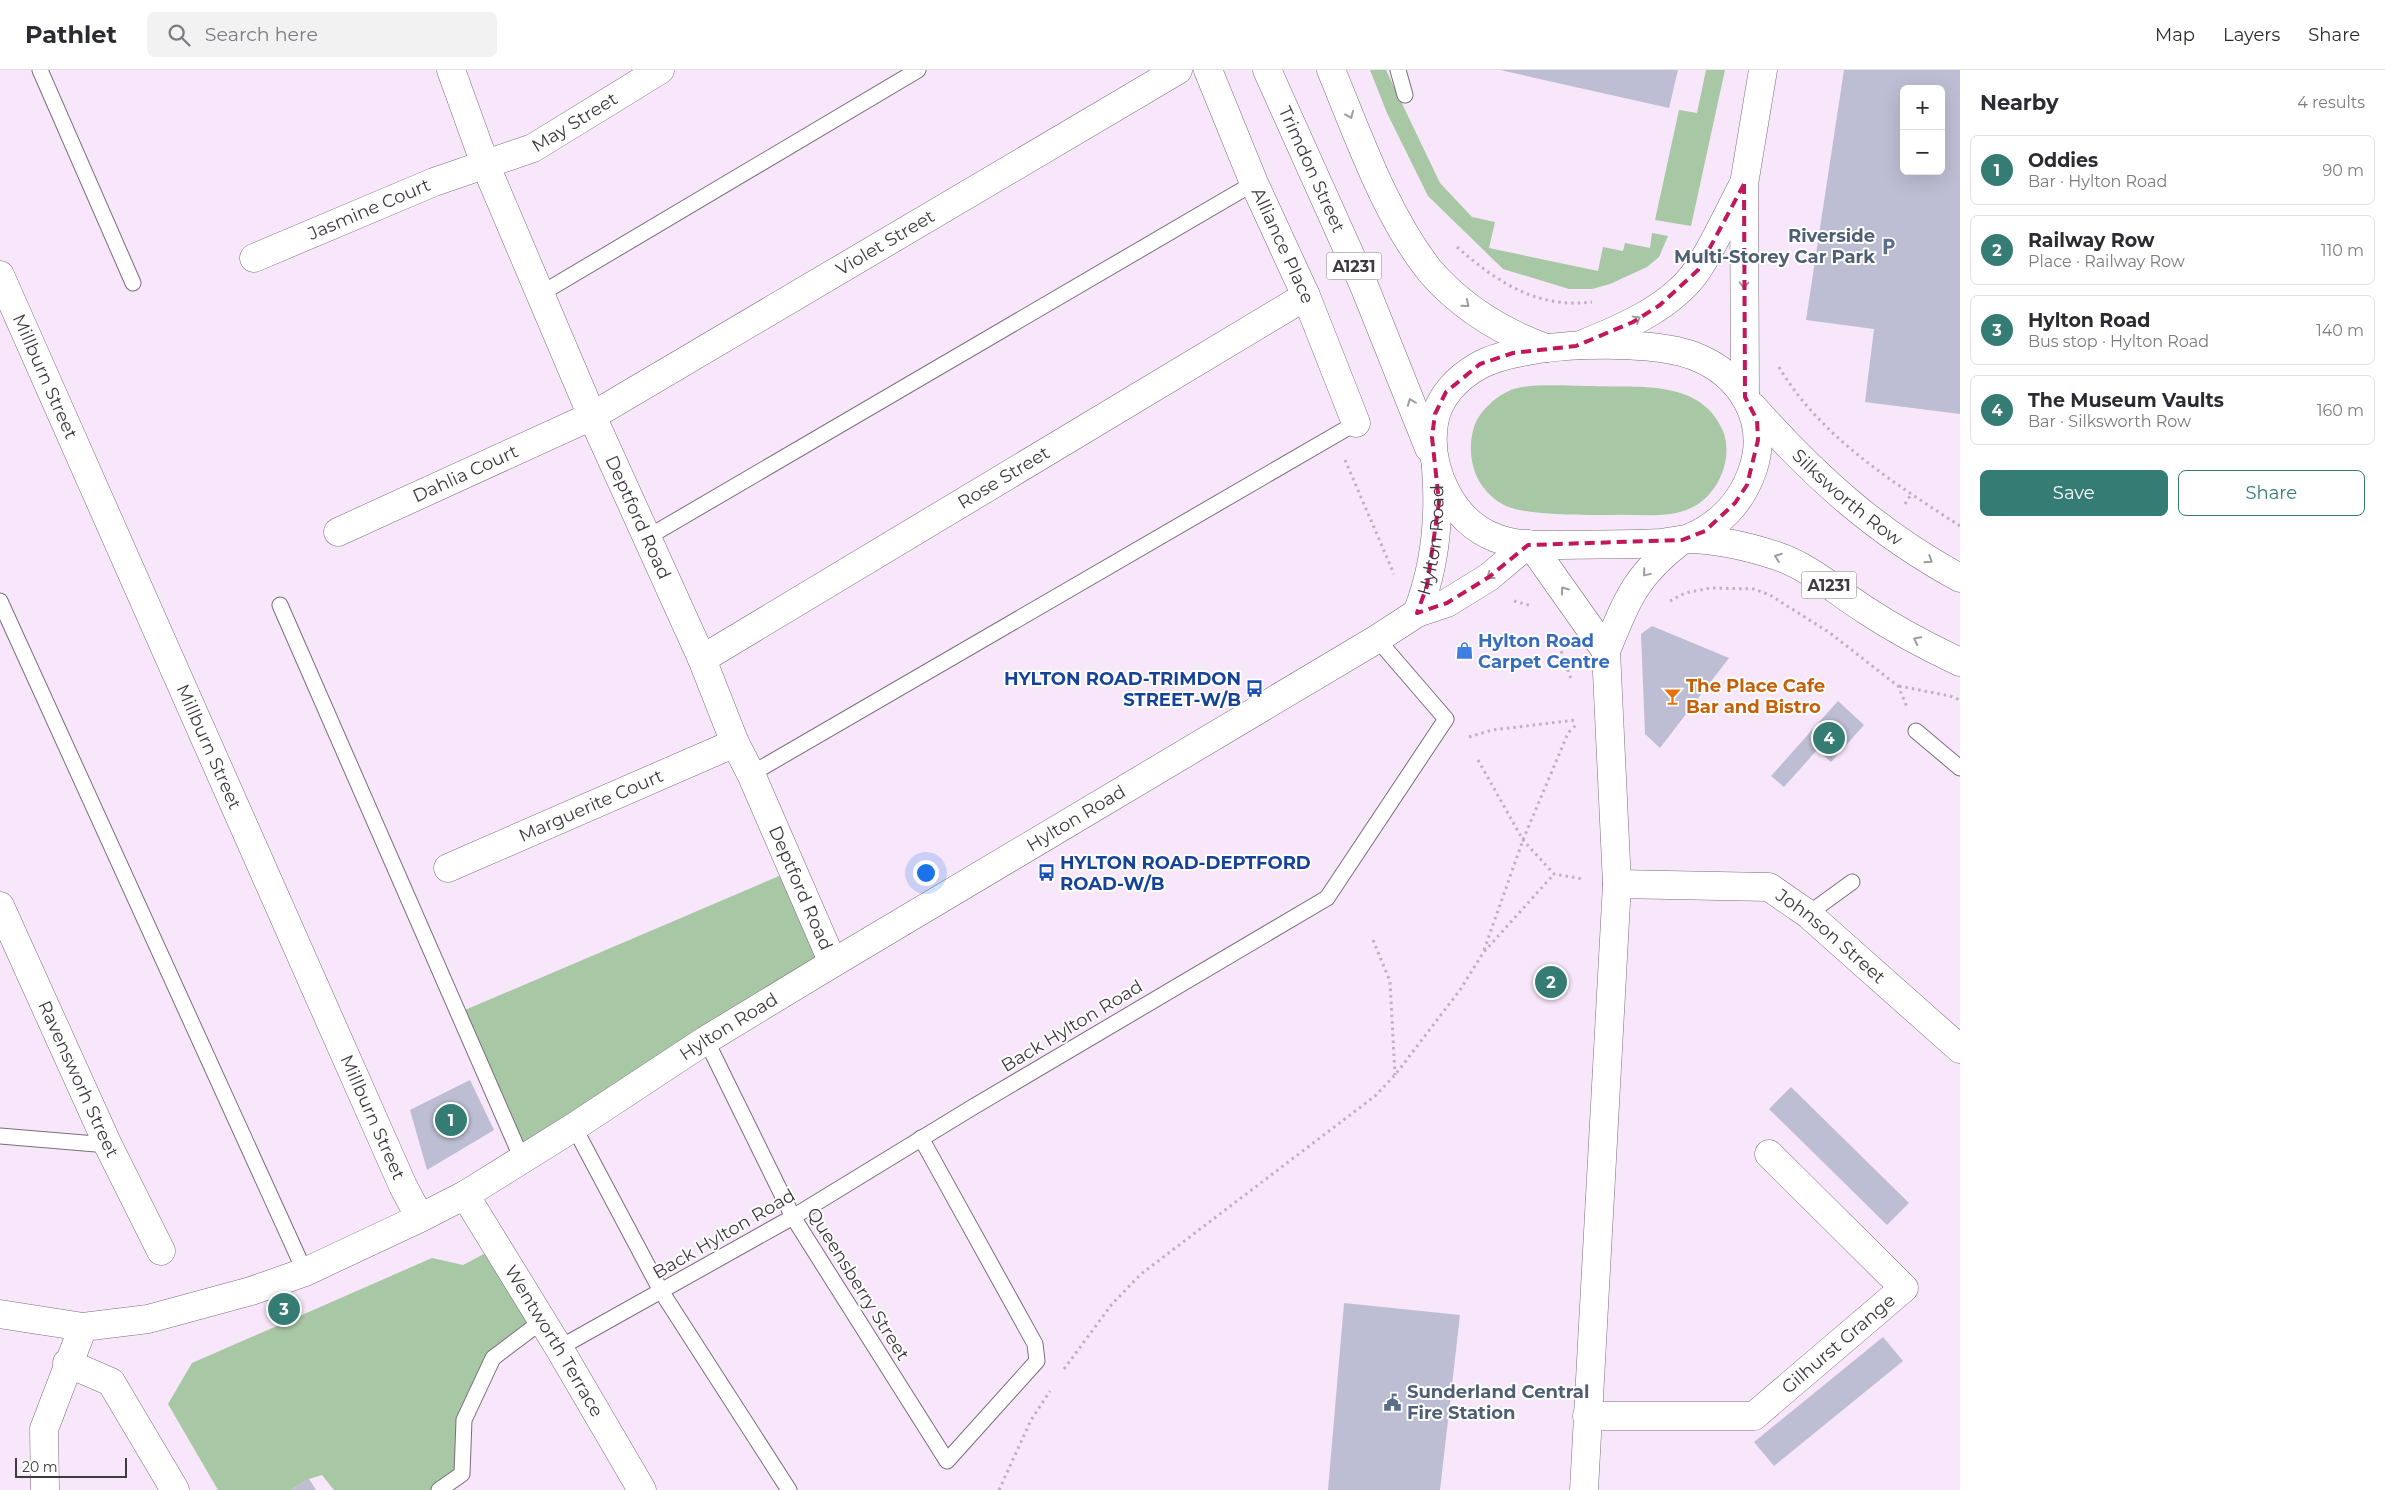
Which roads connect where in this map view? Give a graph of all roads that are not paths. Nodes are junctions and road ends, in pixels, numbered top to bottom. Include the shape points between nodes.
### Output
1 (40, 70) edge
2 (450, 70) edge
3 (660, 70) edge
4 (918, 70) edge
5 (1178, 70) edge
6 (1208, 70) edge
7 (1268, 70) edge
8 (1331, 70) edge
9 (1398, 70) edge
10 (1763, 70) edge
11 (1405, 95) dead end
12 (485, 164) junction
13 (1254, 183) junction
14 (1744, 184) junction
15 (254, 258) dead end
16 (0, 275) edge
17 (133, 283) dead end
18 (542, 293) junction
19 (1306, 296) junction
20 (1576, 346) junction
21 (1547, 349) junction
22 (1747, 400) junction
23 (592, 416) junction
24 (1356, 423) joint
25 (1435, 465) junction
26 (338, 532) dead end
27 (648, 537) junction
28 (1684, 540) junction
29 (1529, 545) junction
30 (1960, 578) edge
31 (0, 601) edge
32 (280, 605) dead end
33 (1417, 613) junction
34 (1377, 639) junction
35 (1606, 651) junction
36 (702, 659) junction
37 (1960, 662) edge
38 (1916, 731) road end
39 (735, 743) junction
40 (1960, 768) edge
41 (751, 774) junction
42 (448, 868) dead end
43 (1852, 882) dead end
44 (1617, 884) junction
45 (0, 906) edge
46 (1808, 914) junction
47 (833, 963) junction
48 (706, 1040) junction
49 (1960, 1049) edge
50 (574, 1127) junction
51 (0, 1136) edge
52 (921, 1138) junction
53 (108, 1145) junction
54 (1769, 1154) dead end
55 (522, 1159) junction
56 (464, 1194) junction
57 (793, 1217) junction
58 (420, 1218) junction
59 (161, 1250) dead end
60 (305, 1272) junction
61 (661, 1291) junction
62 (0, 1314) edge
63 (542, 1321) junction
64 (83, 1327) junction
65 (559, 1348) junction
66 (67, 1363) junction
67 (1587, 1416) junction
68 (45, 1490) edge
69 (175, 1490) edge
70 (440, 1490) edge
71 (642, 1490) edge
72 (789, 1490) edge
73 (1584, 1490) edge

1 - 17 lane
2 - 12 main road, Deptford Road
3 - 12 main road, May Street via 533,148
4 - 18 lane
5 - 23 main road, Violet Street
6 - 13 main road, Alliance Place
25 -> 7 main road, Trimdon Street / A1231 via 1365,288
8 -> 21 main road via 1386,198 1430,270 1484,319 1518,338
9 - 11 lane
10 - 14 main road
12 - 15 main road, Jasmine Court via 434,182
12 - 18 main road, Deptford Road
13 - 19 main road, Alliance Place
13 - 27 lane
20 -> 14 main road via 1633,322 1684,285 1698,270
14 -> 22 main road
16 - 58 main road, Millburn Street via 403,1186
18 - 23 main road, Deptford Road
19 - 24 main road, Alliance Place
19 - 36 main road, Rose Street
20 - 21 main road
20 - 22 main road, Silksworth Row via 1663,348 1694,355 1715,367
21 - 25 main road via 1513,353 1480,364 1446,392 1435,414 1432,437
22 - 28 main road via 1757,420 1758,440 1747,485 1719,520 1705,531
22 -> 30 main road, Silksworth Row via 1810,467 1863,515
23 - 26 main road, Dahlia Court
23 - 27 main road, Deptford Road
24 - 41 lane
25 - 29 main road via 1444,488 1459,511 1476,527 1497,538
25 - 33 main road, Hylton Road via 1436,536 1427,586
27 - 36 main road, Deptford Road
28 - 29 main road
28 -> 35 main road via 1646,571 1633,590
37 -> 28 main road, A1231 via 1867,612 1803,568 1778,556 1748,548
29 -> 33 main road, Hylton Road via 1489,578 1447,603
35 -> 29 main road
31 - 60 lane
32 - 55 lane
33 - 34 main road, Hylton Road
34 - 47 main road, Hylton Road
34 - 52 lane, Back Hylton Road via 1446,719 1327,898
35 - 44 main road
36 - 39 main road, Deptford Road
38 - 40 lane
39 - 41 main road, Deptford Road
39 - 42 main road, Marguerite Court
41 - 47 main road, Deptford Road
43 - 46 lane
44 - 46 main road, Johnson Street via 1769,888
44 - 67 main road
45 - 53 main road, Ravensworh Street
46 - 49 main road, Johnson Street
47 - 48 main road, Hylton Road
48 - 50 main road, Hylton Road
48 - 57 lane, Queensberry Street
50 - 55 main road, Hylton Road
50 - 61 lane
51 - 53 lane
52 - 57 lane, Back Hylton Road
52 - 57 lane, Queensberry Street via 1035,1344 1037,1361 947,1461
53 - 59 main road, Ravensworh Street
54 - 67 main road, Gilhurst Grange via 1904,1288 1754,1416
55 - 56 main road, Hylton Road
56 - 58 main road, Hylton Road
56 - 63 main road, Wentworth Terrace
57 - 61 lane, Back Hylton Road
58 - 60 main road, Hylton Road
60 - 64 main road, Hylton Road via 251,1291 148,1319
61 - 65 lane, Back Hylton Road
61 - 72 lane
62 - 64 main road, Hylton Road
63 - 65 main road, Wentworth Terrace
63 - 70 lane via 493,1358 464,1420 462,1474
64 - 66 main road
65 - 71 main road, Wentworth Terrace
66 - 68 main road via 44,1429
66 - 69 main road via 111,1382
67 - 73 main road

